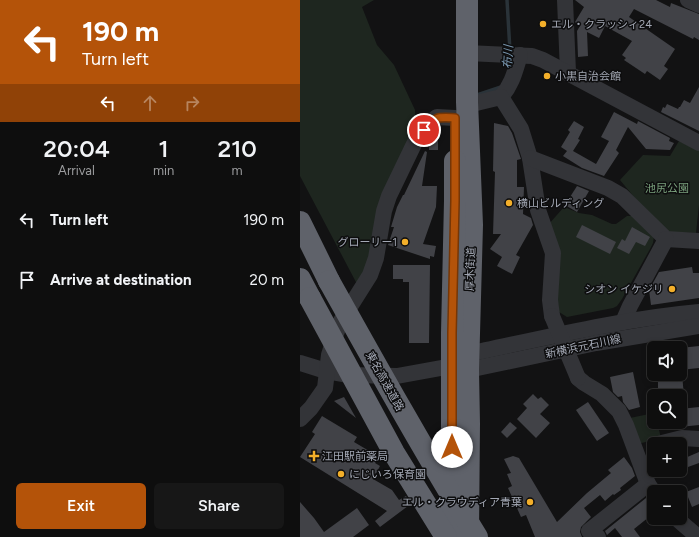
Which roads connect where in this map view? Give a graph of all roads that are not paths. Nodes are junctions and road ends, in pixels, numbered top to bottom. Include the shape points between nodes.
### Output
1 (454, 0) edge
2 (467, 0) edge
3 (565, 0) edge
4 (688, 0) edge
5 (699, 5) edge
6 (467, 53) junction
7 (514, 55) junction
8 (568, 72) junction
9 (501, 97) junction
10 (461, 103) junction
11 (699, 143) edge
12 (530, 158) junction
13 (300, 222) edge
14 (666, 239) junction
15 (699, 241) edge
16 (300, 278) edge
17 (699, 312) edge
18 (623, 322) junction
19 (699, 326) edge
20 (300, 363) edge
21 (462, 364) junction
22 (326, 371) junction
23 (300, 419) edge
24 (687, 438) edge
25 (699, 439) edge
26 (647, 447) edge
27 (634, 450) junction
28 (649, 485) edge
29 (647, 492) edge
30 (684, 525) edge
31 (446, 537) edge
32 (452, 537) edge
33 (468, 537) edge
34 (477, 537) edge
35 (598, 537) edge
36 (698, 537) edge

1 - 10 highway, 厚木街道
2 - 6 highway, 厚木街道
3 - 8 street
4 - 5 street
6 - 7 street
6 - 10 highway, 厚木街道
7 - 8 street via 532,56
7 - 9 street via 512,82
8 - 11 street
9 - 10 street
9 - 12 street via 521,129
10 - 21 highway, 厚木街道 via 455,201
10 - 22 street via 430,122 415,142 389,196 376,258 370,274 341,321
12 - 14 street via 608,188 622,196
12 - 27 street, bridge via 538,210 553,254 550,300 552,316 578,378 602,394 619,411
13 - 34 highway, 東名高速道路, bridge via 329,281 434,468
14 - 15 street
14 - 18 street
16 - 31 highway, bridge via 394,453
17 - 18 street, 新横浜元石川線
18 - 21 street, 新横浜元石川線
19 - 21 street, 新横浜元石川線
20 - 22 street
21 - 22 street via 397,376 354,375
21 - 32 highway, 厚木街道
21 - 33 highway, 厚木街道 via 469,424
22 - 23 street via 325,388
24 - 25 street
26 - 27 street
27 - 28 street
29 - 35 street via 589,531
30 - 36 street

